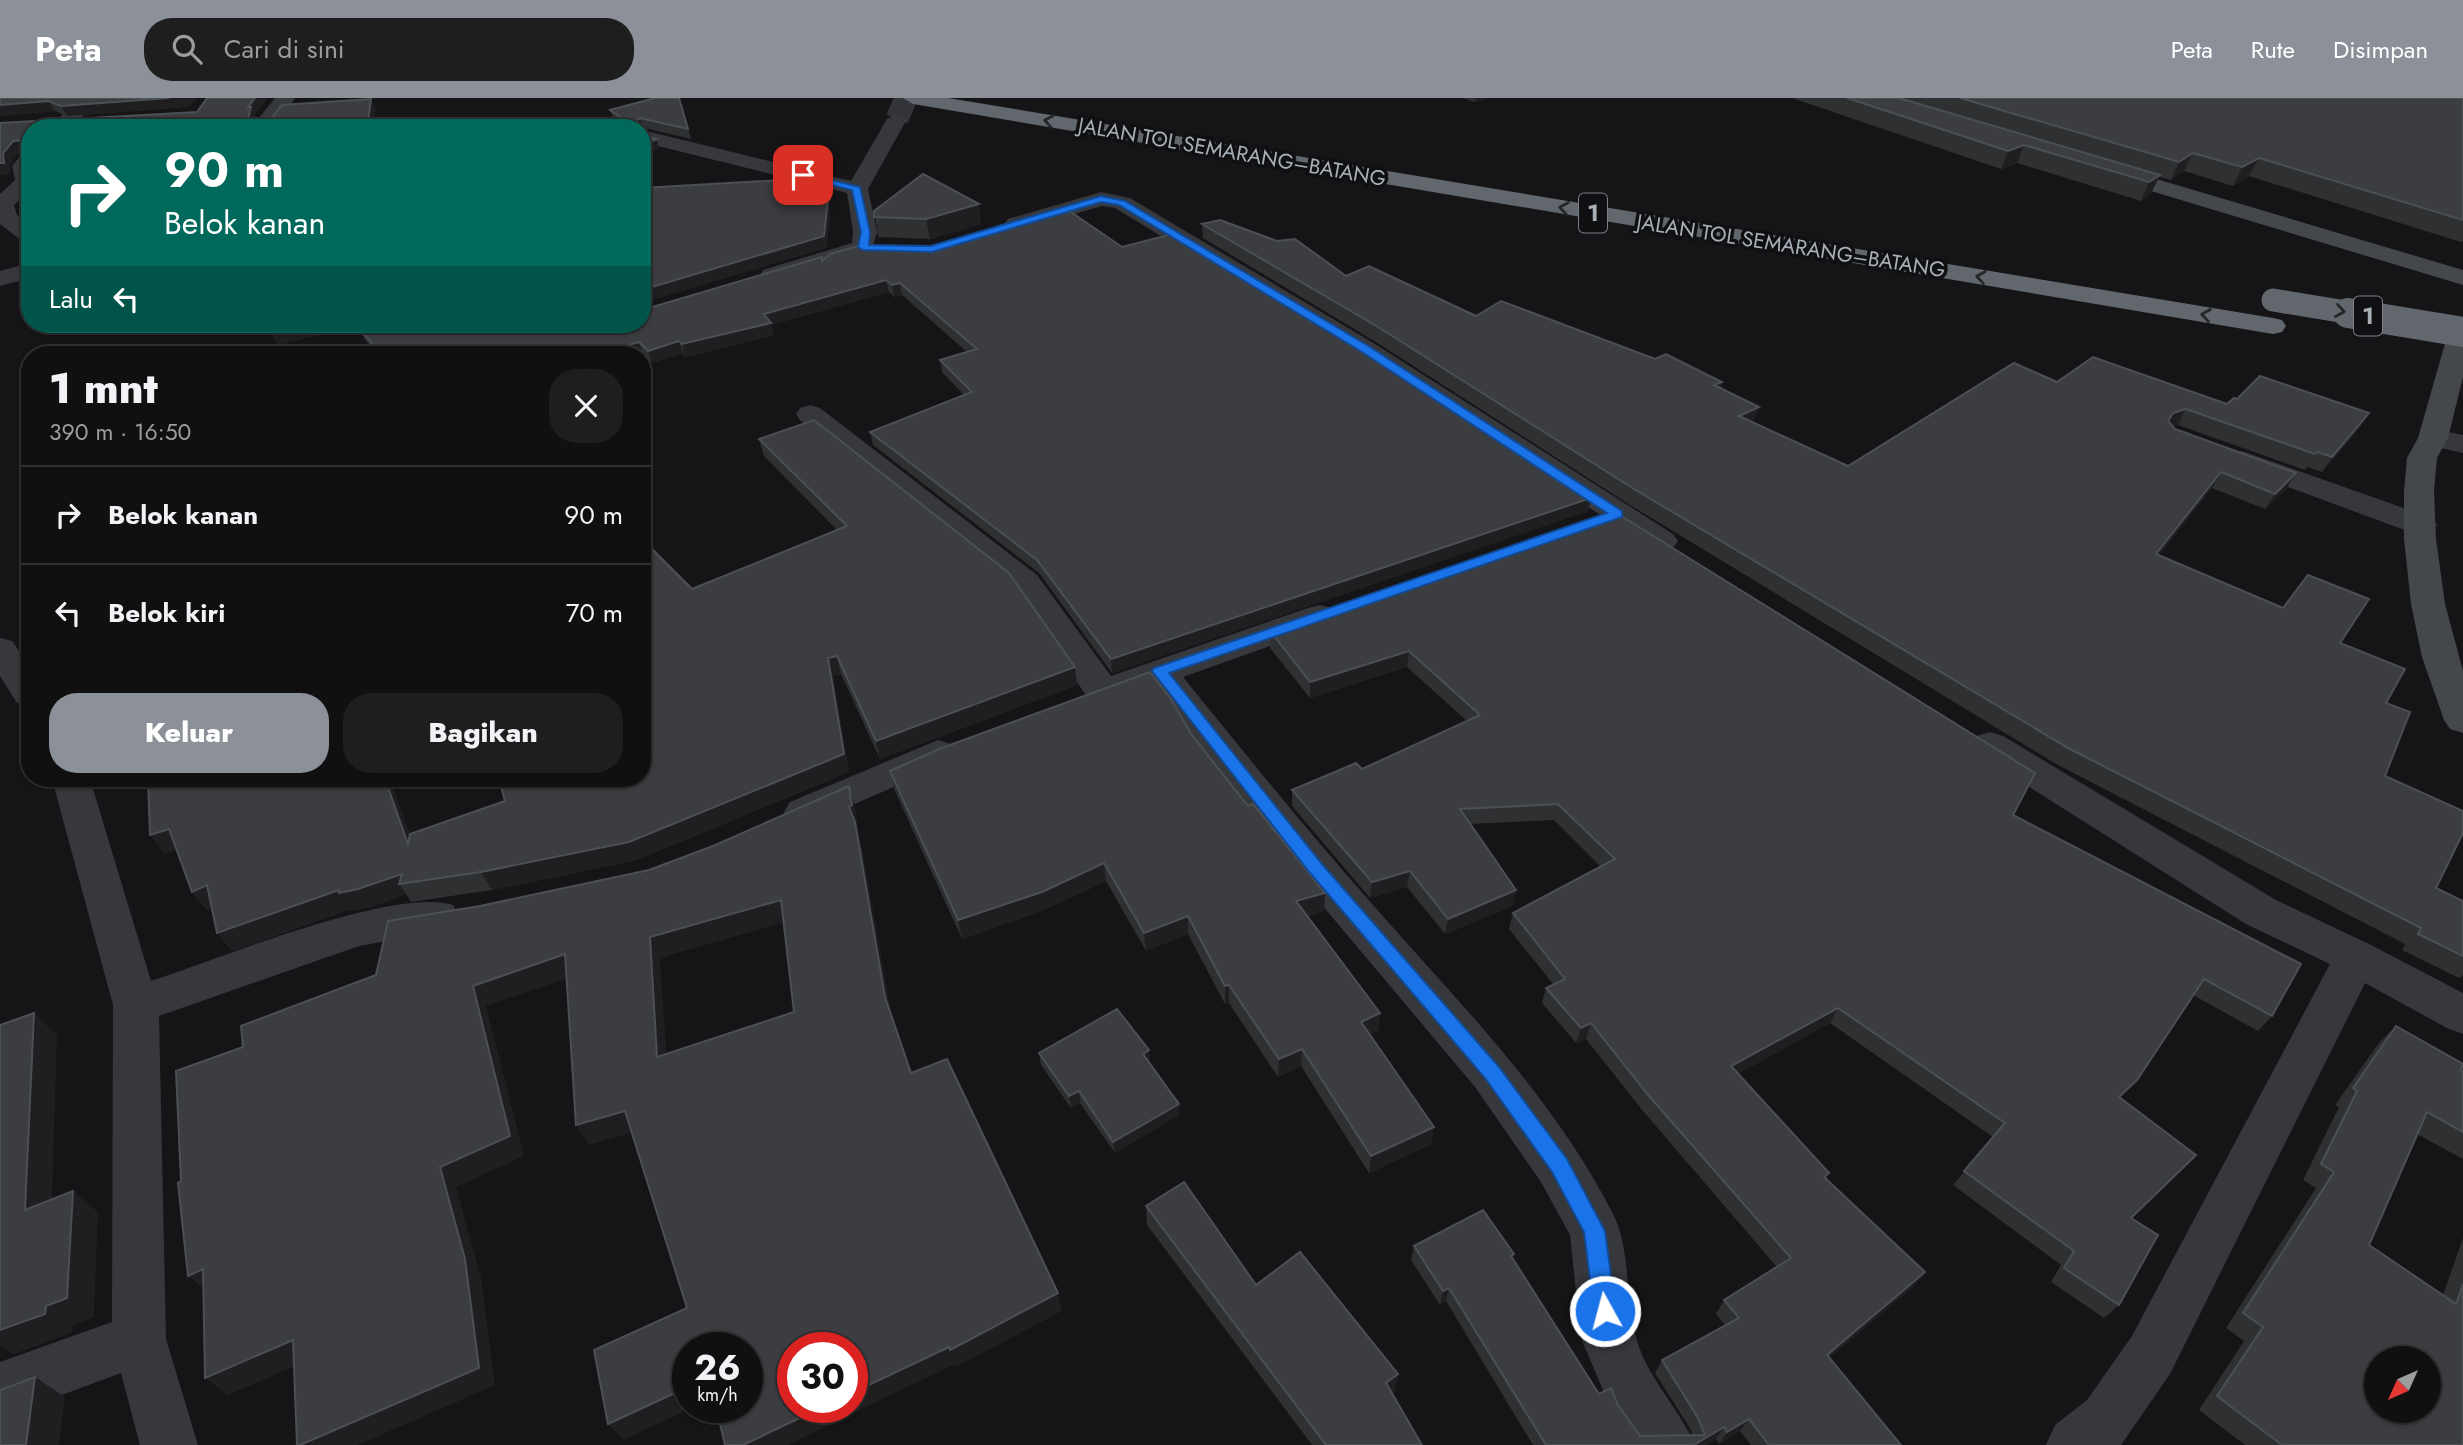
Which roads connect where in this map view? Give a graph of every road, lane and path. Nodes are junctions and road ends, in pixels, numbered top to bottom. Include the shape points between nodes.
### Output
1 (89, 98) edge
2 (285, 98) edge
3 (912, 98) edge
4 (63, 119) edge
5 (268, 119) edge
6 (897, 119) tunnel mouth
7 (651, 137) edge
8 (21, 163) edge
9 (2085, 164) edge
10 (0, 167) edge
11 (21, 187) edge
12 (857, 189) junction
13 (19, 228) edge
14 (984, 234) edge
15 (21, 273) edge
16 (2463, 278) edge
17 (0, 279) edge
18 (747, 283) edge
19 (2245, 295) dead end
20 (2273, 313) junction
21 (2463, 326) edge
22 (2300, 330) dead end
23 (2463, 332) edge
24 (2341, 337) dead end
25 (2463, 357) edge
26 (810, 414) dead end
27 (2432, 438) junction
28 (2463, 444) edge
29 (2215, 450) edge
30 (1618, 514) junction
31 (2421, 525) junction
32 (1578, 527) edge
33 (1688, 557) edge
34 (1356, 604) edge
35 (0, 649) edge
36 (2451, 662) edge
37 (1159, 671) junction
38 (21, 680) edge
39 (1104, 692) junction
40 (1068, 705) edge
41 (2463, 720) edge
42 (1970, 732) edge
43 (968, 742) edge
44 (73, 787) edge
45 (770, 826) edge
46 (478, 911) edge
47 (2356, 957) junction
48 (136, 1005) junction
49 (2463, 1015) edge
50 (139, 1339) junction
51 (0, 1390) edge
52 (169, 1445) edge
53 (1666, 1445) edge
54 (2075, 1445) edge

1 - 4 street
2 - 5 street
20 -> 3 highway, JALAN TOL SEMARANG–BATANG / 1
6 - 12 street
7 - 12 street
8 - 10 street
9 - 16 main road
11 - 13 street via 2,204
12 - 18 street via 865,232 875,248
14 - 30 street via 1101,199 1122,203 1366,350
15 - 17 street
19 - 20 highway, JALAN TOL SEMARANG–BATANG / 1
20 - 22 highway, JALAN TOL SEMARANG–BATANG / 1
20 -> 23 highway, JALAN TOL SEMARANG–BATANG / 1, bridge
21 - 27 main road
24 - 25 highway, 1
26 - 39 street via 1025,582
27 - 28 street
27 - 31 main road via 2423,458
29 - 31 street
30 - 32 street
30 - 33 street
31 - 36 main road via 2428,604
34 - 37 street
35 - 38 street
36 - 41 main road
37 - 39 street
37 - 53 street via 1316,869 1492,1073 1559,1166 1595,1231 1608,1338 1634,1396
39 - 40 street
42 - 47 street via 2262,912
43 - 45 street
44 - 48 street
46 - 48 street via 357,929
47 - 49 street
47 - 54 street via 2151,1355 2107,1420
48 - 50 street
50 - 51 street
50 - 52 street

